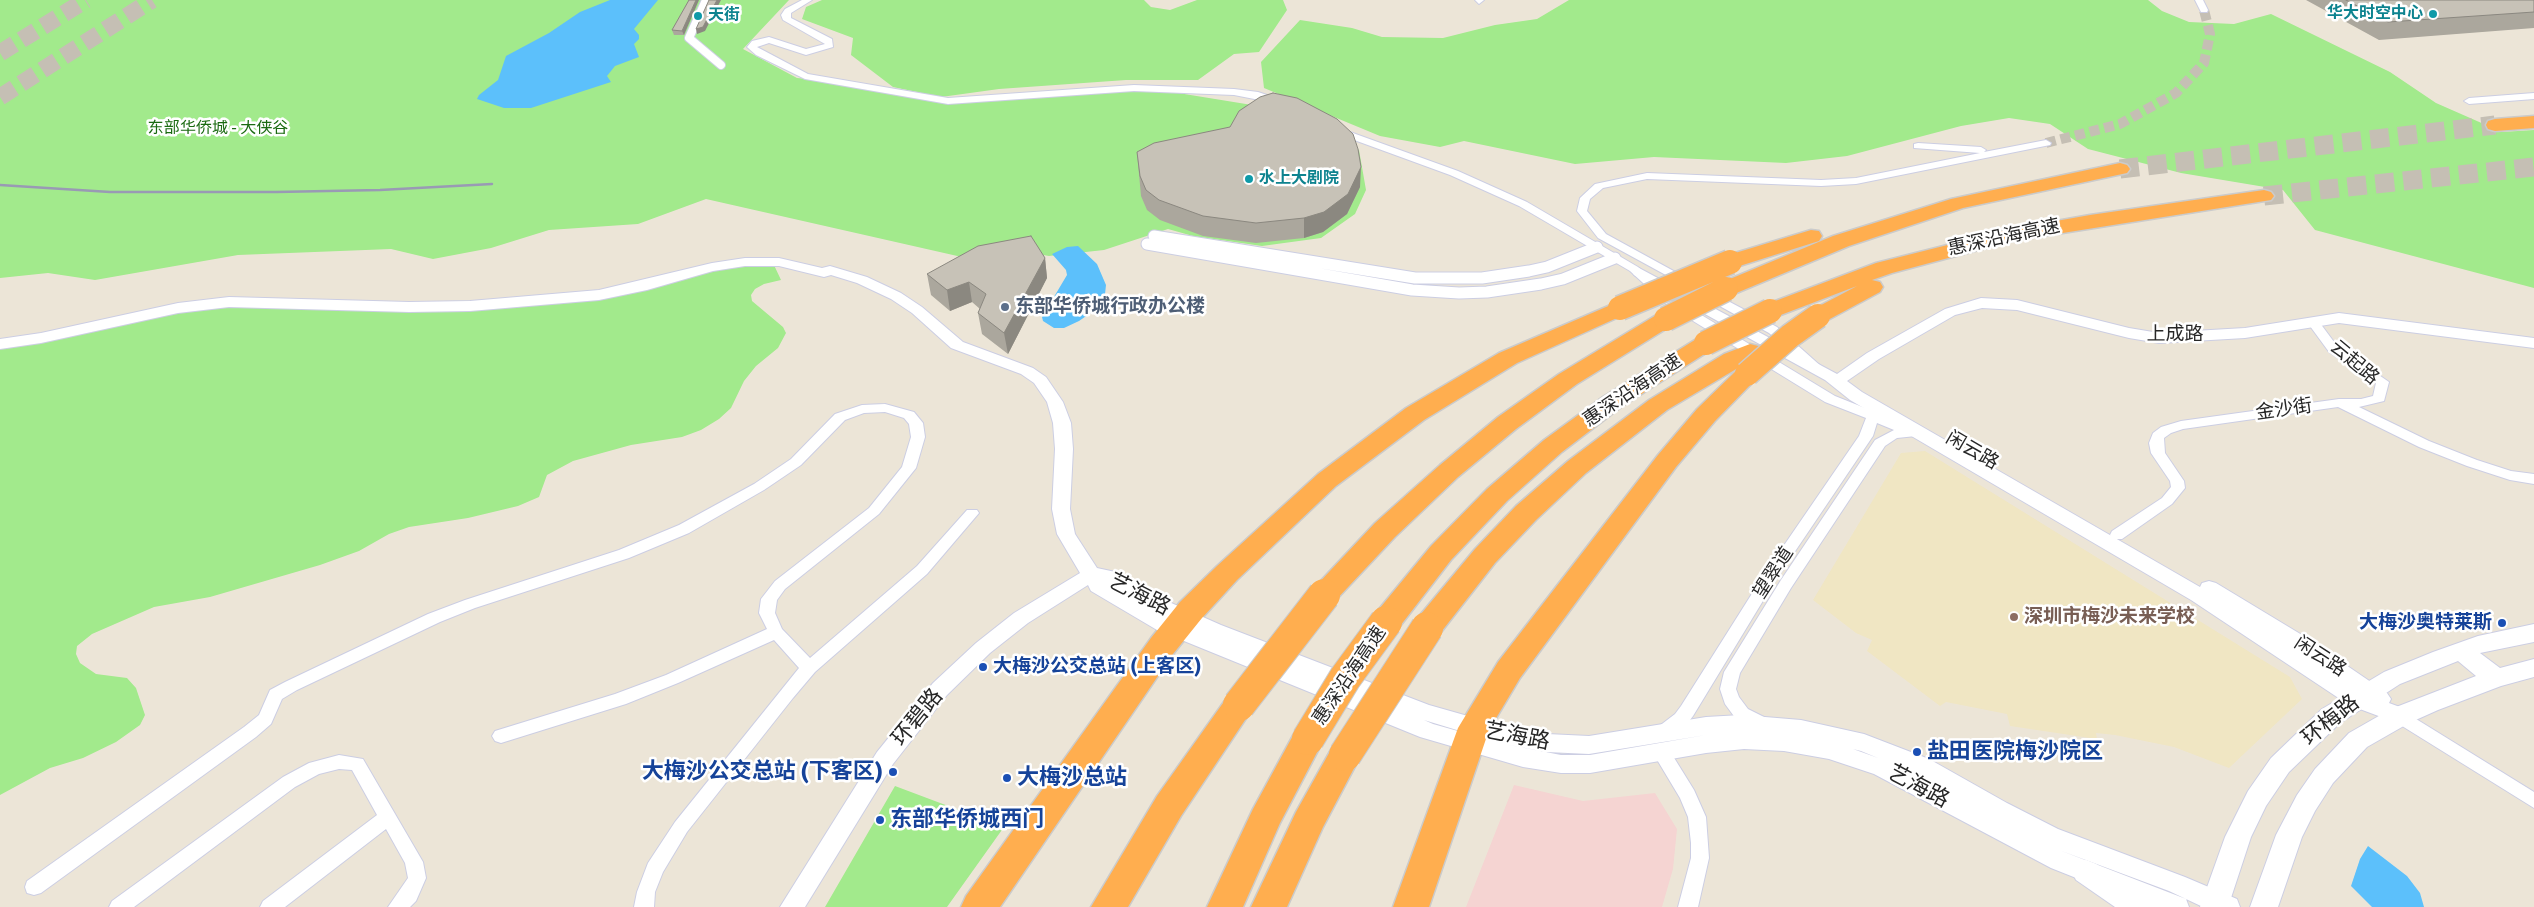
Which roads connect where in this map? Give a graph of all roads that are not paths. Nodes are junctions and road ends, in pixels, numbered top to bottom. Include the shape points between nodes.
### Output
1 (706, 0) edge
2 (808, 0) edge
3 (2200, 0) edge
4 (2204, 10) tunnel mouth
5 (721, 65) dead end
6 (2534, 96) edge
7 (2469, 101) dead end
8 (1290, 105) edge
9 (2534, 122) edge
10 (2495, 126) tunnel mouth
11 (1331, 128) edge
12 (2046, 143) tunnel mouth
13 (1918, 146) dead end
14 (2009, 150) junction
15 (2120, 169) tunnel mouth
16 (2264, 196) tunnel mouth
17 (1958, 203) junction
18 (2011, 235) junction
19 (1154, 236) dead end
20 (1147, 244) dead end
21 (1597, 247) junction
22 (1615, 258) junction
23 (1638, 272) junction
24 (1770, 311) joint
25 (2313, 322) junction
26 (1706, 343) joint
27 (2534, 343) edge
28 (0, 344) edge
29 (1749, 363) junction
30 (1819, 370) junction
31 (1837, 381) junction
32 (2339, 402) junction
33 (1872, 411) junction
34 (1929, 438) junction
35 (2534, 479) edge
36 (972, 513) dead end
37 (2117, 534) junction
38 (1092, 575) junction
39 (1179, 624) junction
40 (776, 632) junction
41 (2534, 633) edge
42 (2461, 651) junction
43 (809, 668) junction
44 (2534, 668) edge
45 (2496, 678) junction
46 (2363, 695) junction
47 (2400, 716) junction
48 (1762, 724) junction
49 (501, 736) dead end
50 (1471, 736) junction
51 (1662, 743) junction
52 (2534, 801) edge
53 (387, 818) junction
54 (2086, 872) junction
55 (34, 887) dead end
56 (2219, 904) edge
57 (119, 907) edge
58 (270, 907) edge
59 (398, 907) edge
60 (644, 907) edge
61 (792, 907) edge
62 (979, 907) edge
63 (1109, 907) edge
64 (1225, 907) edge
65 (1269, 907) edge
66 (1411, 907) edge
67 (1688, 907) edge
68 (2137, 907) edge
69 (2177, 907) edge
70 (2264, 907) edge

1 - 5 street via 689,38
2 - 8 street via 785,15 787,20 829,41 827,48 806,52 769,40 755,43 752,47 805,76 948,101 1134,88 1258,95
3 - 4 street
6 - 7 street
9 - 10 highway
11 - 21 street, 闲云路 via 1483,185
12 - 14 street
13 - 14 street
14 - 30 street via 1856,181 1647,176 1599,186 1584,198 1582,211 1602,236 1773,330
15 - 17 highway
16 - 18 highway, 惠深沿海高速
17 - 39 highway, bridge via 1850,225 1730,262 1534,345 1485,370 1388,433 1306,499 1226,573
17 - 63 highway, bridge via 1841,241 1726,289 1666,319 1568,379 1507,423 1386,530 1324,595 1239,705 1169,806
18 - 24 highway, 惠深沿海高速 via 1884,268
18 - 29 highway, bridge via 1882,282 1818,316
19 - 21 street via 1416,278 1482,278 1529,271
20 - 22 street via 1412,290 1459,293 1541,284 1563,279
21 - 22 street, 闲云路
22 - 23 street, 闲云路
23 - 29 street, 闲云路
23 - 30 street, 闲云路
24 - 26 highway, 惠深沿海高速, bridge
25 - 27 street, 上成路 via 2339,318
25 - 31 street, 上成路 via 2245,333 2159,338 2017,305 1981,303 1950,312 1873,356
25 - 32 street, 云起路 via 2333,349 2383,382 2379,398 2362,403
26 - 64 highway, 惠深沿海高速, bridge via 1612,402 1553,446 1497,495 1448,546 1345,678 1265,819
28 - 38 street, 艺海路 via 207,304 470,306 599,295 745,262 779,262 824,274 830,270 896,296 918,310 957,345 1027,371 1040,380 1055,402 1062,424 1063,526
29 - 33 street, 闲云路 via 1830,400
29 - 50 highway via 1646,488 1508,670
29 - 65 highway, bridge via 1725,363 1658,404 1577,467 1485,556 1427,628 1345,755 1308,822
30 - 31 street, 闲云路
31 - 33 street, 闲云路
31 - 37 street, 闲云路 via 1864,390
32 - 35 street, 金沙街 via 2424,444 2472,463
32 - 37 street, 金沙街 via 2181,425 2166,430 2158,436 2156,444 2178,488 2167,501
33 - 34 street, 闲云路
33 - 51 street, 望翠道 via 1866,436 1770,577 1687,711
34 - 46 street, 闲云路
34 - 48 street, 望翠道 via 1900,433 1880,443 1732,672 1728,689 1731,699 1742,714
36 - 43 street via 922,570
37 - 46 street, 闲云路 via 2270,624
38 - 39 street, 艺海路 via 1102,589 1142,614
38 - 61 street, 环碧路 via 1008,627 940,689 885,758
39 - 50 street, 艺海路 via 1428,731
39 - 62 highway
40 - 43 street
40 - 49 street via 620,699
40 - 55 street via 767,613 769,599 780,585 874,511 909,468 918,437 916,423 909,415 885,408 851,412 840,417 796,462 684,529 624,554 434,618 291,686 276,695 265,719 250,732
41 - 42 main road, 环梅路
42 - 45 main road
42 - 46 main road, 环梅路 via 2404,673
43 - 60 street via 681,827 655,868
44 - 45 main road, 环梅路
45 - 47 main road, 环梅路
46 - 47 street, 闲云路
46 - 56 main road, 环梅路 via 2308,736 2280,766 2257,799 2238,837
47 - 52 street
47 - 70 main road, 环梅路 via 2358,740 2324,776 2289,835
48 - 51 street, 艺海路 via 1725,724
48 - 56 street, 艺海路 via 1821,732 1890,752 2050,836
50 - 51 street, 艺海路 via 1575,746
50 - 66 highway
51 - 54 street, 艺海路 via 1744,740 1784,742 1829,750 1882,768 2030,847
51 - 67 street via 1697,817 1700,858
53 - 57 street via 357,764 339,762 315,768 289,782
53 - 58 street
53 - 59 street via 414,862 417,878 409,895
54 - 68 main road
54 - 69 street, 艺海路

